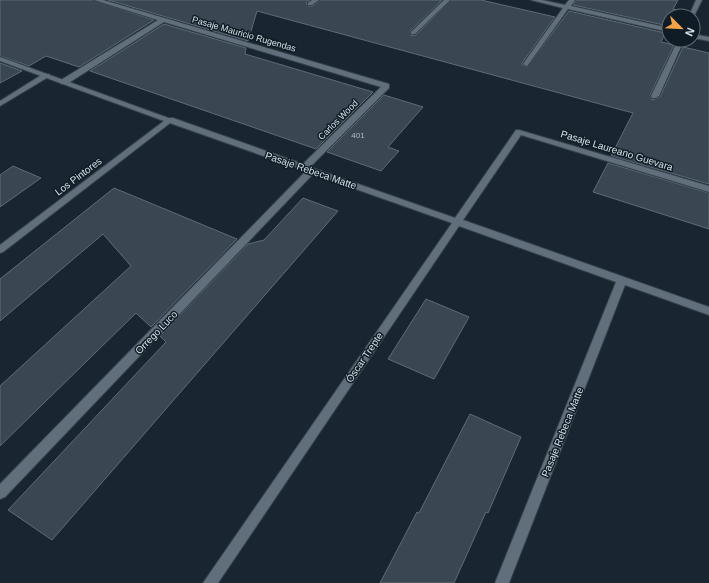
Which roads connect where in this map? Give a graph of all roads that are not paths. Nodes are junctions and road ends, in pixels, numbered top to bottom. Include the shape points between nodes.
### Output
1 (97, 0) edge
2 (316, 0) edge
3 (447, 0) edge
4 (534, 0) edge
5 (572, 0) edge
6 (310, 4) dead end
7 (567, 8) junction
8 (163, 20) junction
9 (661, 28) edge
10 (412, 33) dead end
11 (676, 48) edge
12 (0, 59) edge
13 (526, 64) dead end
14 (46, 76) junction
15 (64, 82) junction
16 (386, 86) joint
17 (655, 96) dead end
18 (0, 104) edge
19 (170, 120) junction
20 (519, 132) joint
21 (308, 169) junction
22 (709, 189) edge
23 (456, 222) junction
24 (0, 250) edge
25 (622, 280) junction
26 (709, 311) edge
27 (0, 493) edge
28 (210, 583) edge
29 (502, 583) edge

1 - 8 street, Pasaje Mauricio Rugendas
2 - 6 street
3 - 10 street
4 - 7 street
5 - 7 street
7 - 9 street
7 - 13 street
8 - 15 street
8 - 16 street, Pasaje Mauricio Rugendas
11 - 17 street
12 - 14 street, Pasaje Rebeca Matte
14 - 15 street, Pasaje Rebeca Matte
14 - 18 street
15 - 19 street, Pasaje Rebeca Matte
16 - 21 street, Carlos Wood
19 - 21 street, Pasaje Rebeca Matte
19 - 24 street, Los Pintores
20 - 22 street, Pasaje Laureano Guevara
20 - 23 street, Óscar Trepte
21 - 23 street, Pasaje Rebeca Matte
21 - 27 street, Orrego Luco
23 - 25 street, Pasaje Rebeca Matte
23 - 28 street, Óscar Trepte
25 - 26 street, Pasaje Rebeca Matte
25 - 29 street, Pasaje Rebeca Matte

